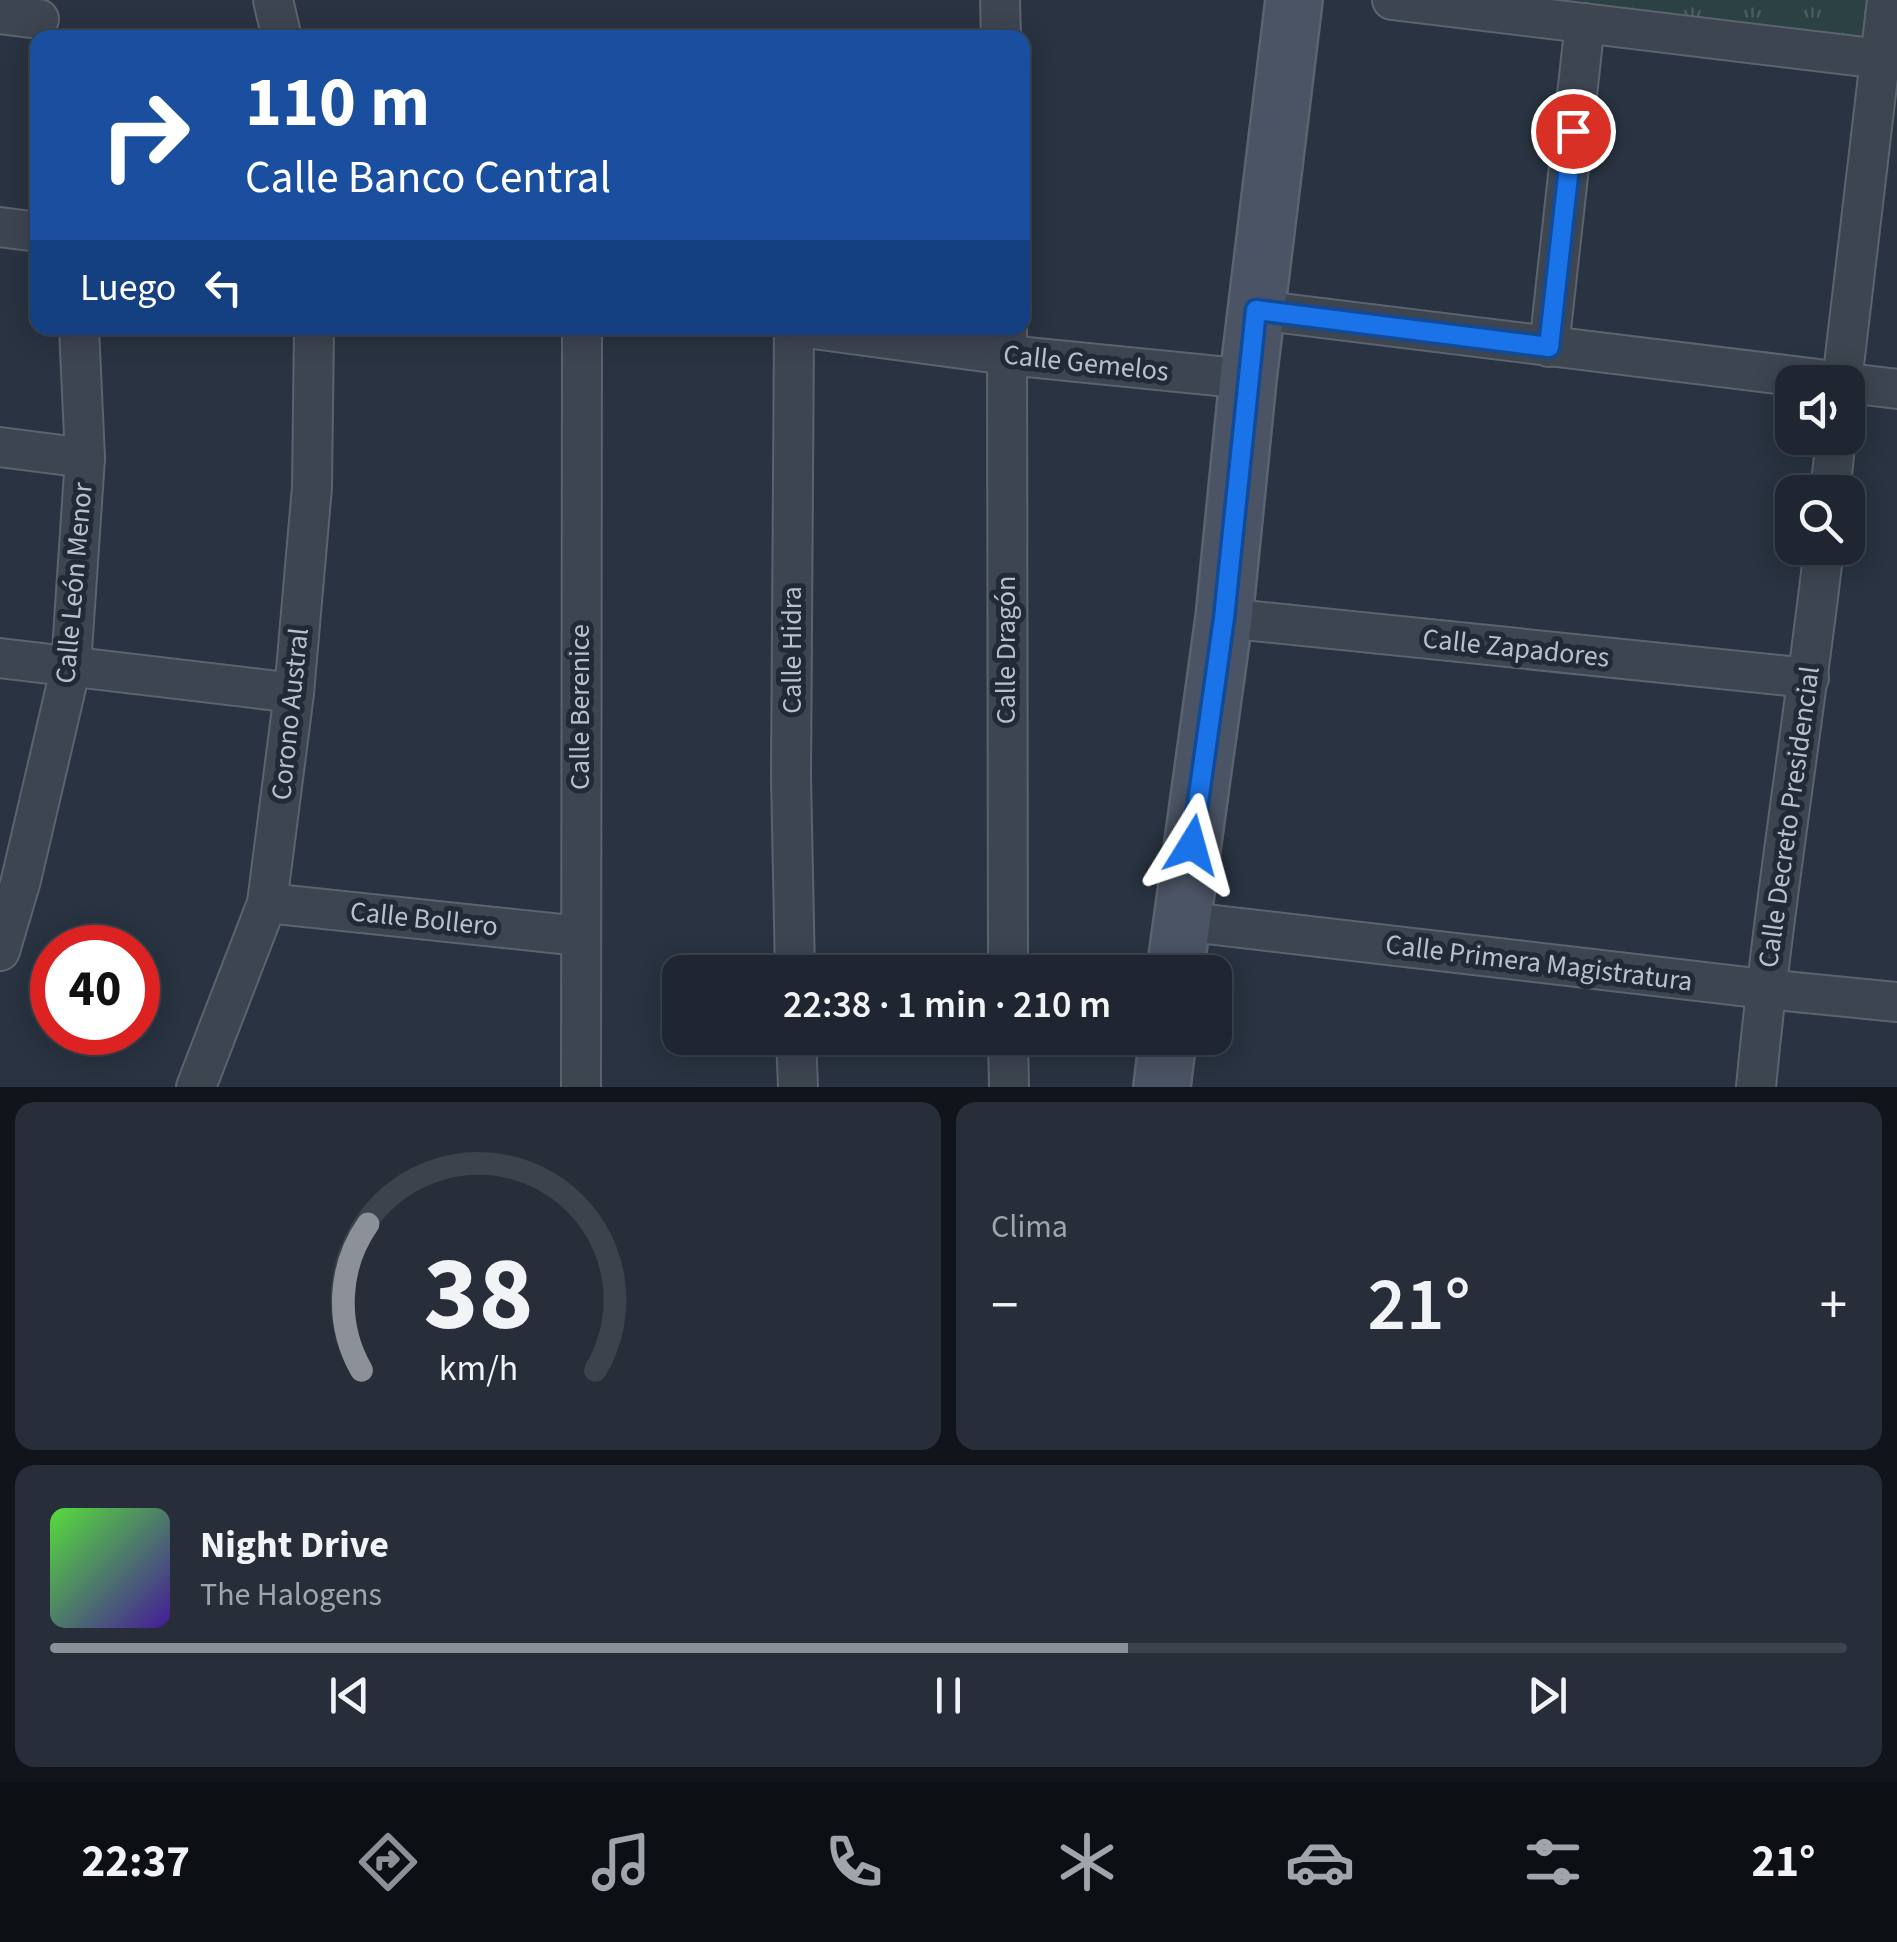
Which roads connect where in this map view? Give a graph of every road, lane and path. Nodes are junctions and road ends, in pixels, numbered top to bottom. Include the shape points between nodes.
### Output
1 (272, 0) edge
2 (1000, 0) edge
3 (1294, 0) edge
4 (1392, 0) edge
5 (1887, 0) edge
6 (0, 14) edge
7 (39, 19) edge
8 (1585, 23) junction
9 (280, 30) edge
10 (1001, 30) edge
11 (1888, 60) edge
12 (0, 227) edge
13 (30, 231) edge
14 (1256, 310) junction
15 (79, 335) edge
16 (314, 335) edge
17 (582, 335) edge
18 (794, 335) edge
19 (914, 335) edge
20 (1007, 341) edge
21 (1549, 347) junction
22 (1846, 365) edge
23 (1775, 375) edge
24 (1248, 379) junction
25 (1865, 386) edge
26 (1897, 390) edge
27 (0, 447) edge
28 (86, 458) junction
29 (1822, 565) edge
30 (1224, 618) junction
31 (0, 658) edge
32 (71, 666) junction
33 (1809, 678) junction
34 (294, 693) junction
35 (10, 878) edge
36 (267, 903) junction
37 (580, 936) junction
38 (1178, 947) edge
39 (0, 951) edge
40 (795, 955) edge
41 (1008, 955) edge
42 (1765, 989) junction
43 (1897, 1002) edge
44 (797, 1055) edge
45 (1008, 1055) edge
46 (1166, 1055) edge
47 (196, 1087) edge
48 (580, 1087) edge
49 (798, 1087) edge
50 (1009, 1087) edge
51 (1162, 1087) edge
52 (1756, 1087) edge

1 - 9 street
2 - 10 street
3 - 14 street
4 - 8 street
5 - 11 street
6 - 7 street
8 - 11 street
8 - 21 street
11 - 22 street
12 - 13 street
14 - 21 street
14 - 24 street
15 - 28 street, Calle León Menor
16 - 34 street, Corono Austral via 312,487
17 - 37 street, Calle Berenice
18 - 40 street, Calle Hidra
19 - 20 street, Calle Gemelos
20 - 24 street, Calle Gemelos
20 - 41 street, Calle Dragón
21 - 23 street
24 - 30 street
25 - 26 street
27 - 28 street
28 - 32 street, Calle León Menor
29 - 33 street, Calle Decreto Presidencial
30 - 33 street, Calle Zapadores
30 - 38 street
31 - 32 street
32 - 34 street
32 - 35 street, Calle León Menor
33 - 42 street, Calle Decreto Presidencial
34 - 36 street, Corono Austral
35 - 39 street, Calle León Menor
36 - 37 street, Calle Bollero
36 - 47 street, Corono Austral
37 - 48 street, Calle Berenice
38 - 42 street, Calle Primera Magistratura
42 - 43 street, Calle Primera Magistratura
42 - 52 street, Calle Decreto Presidencial
44 - 49 street
45 - 50 street
46 - 51 street

